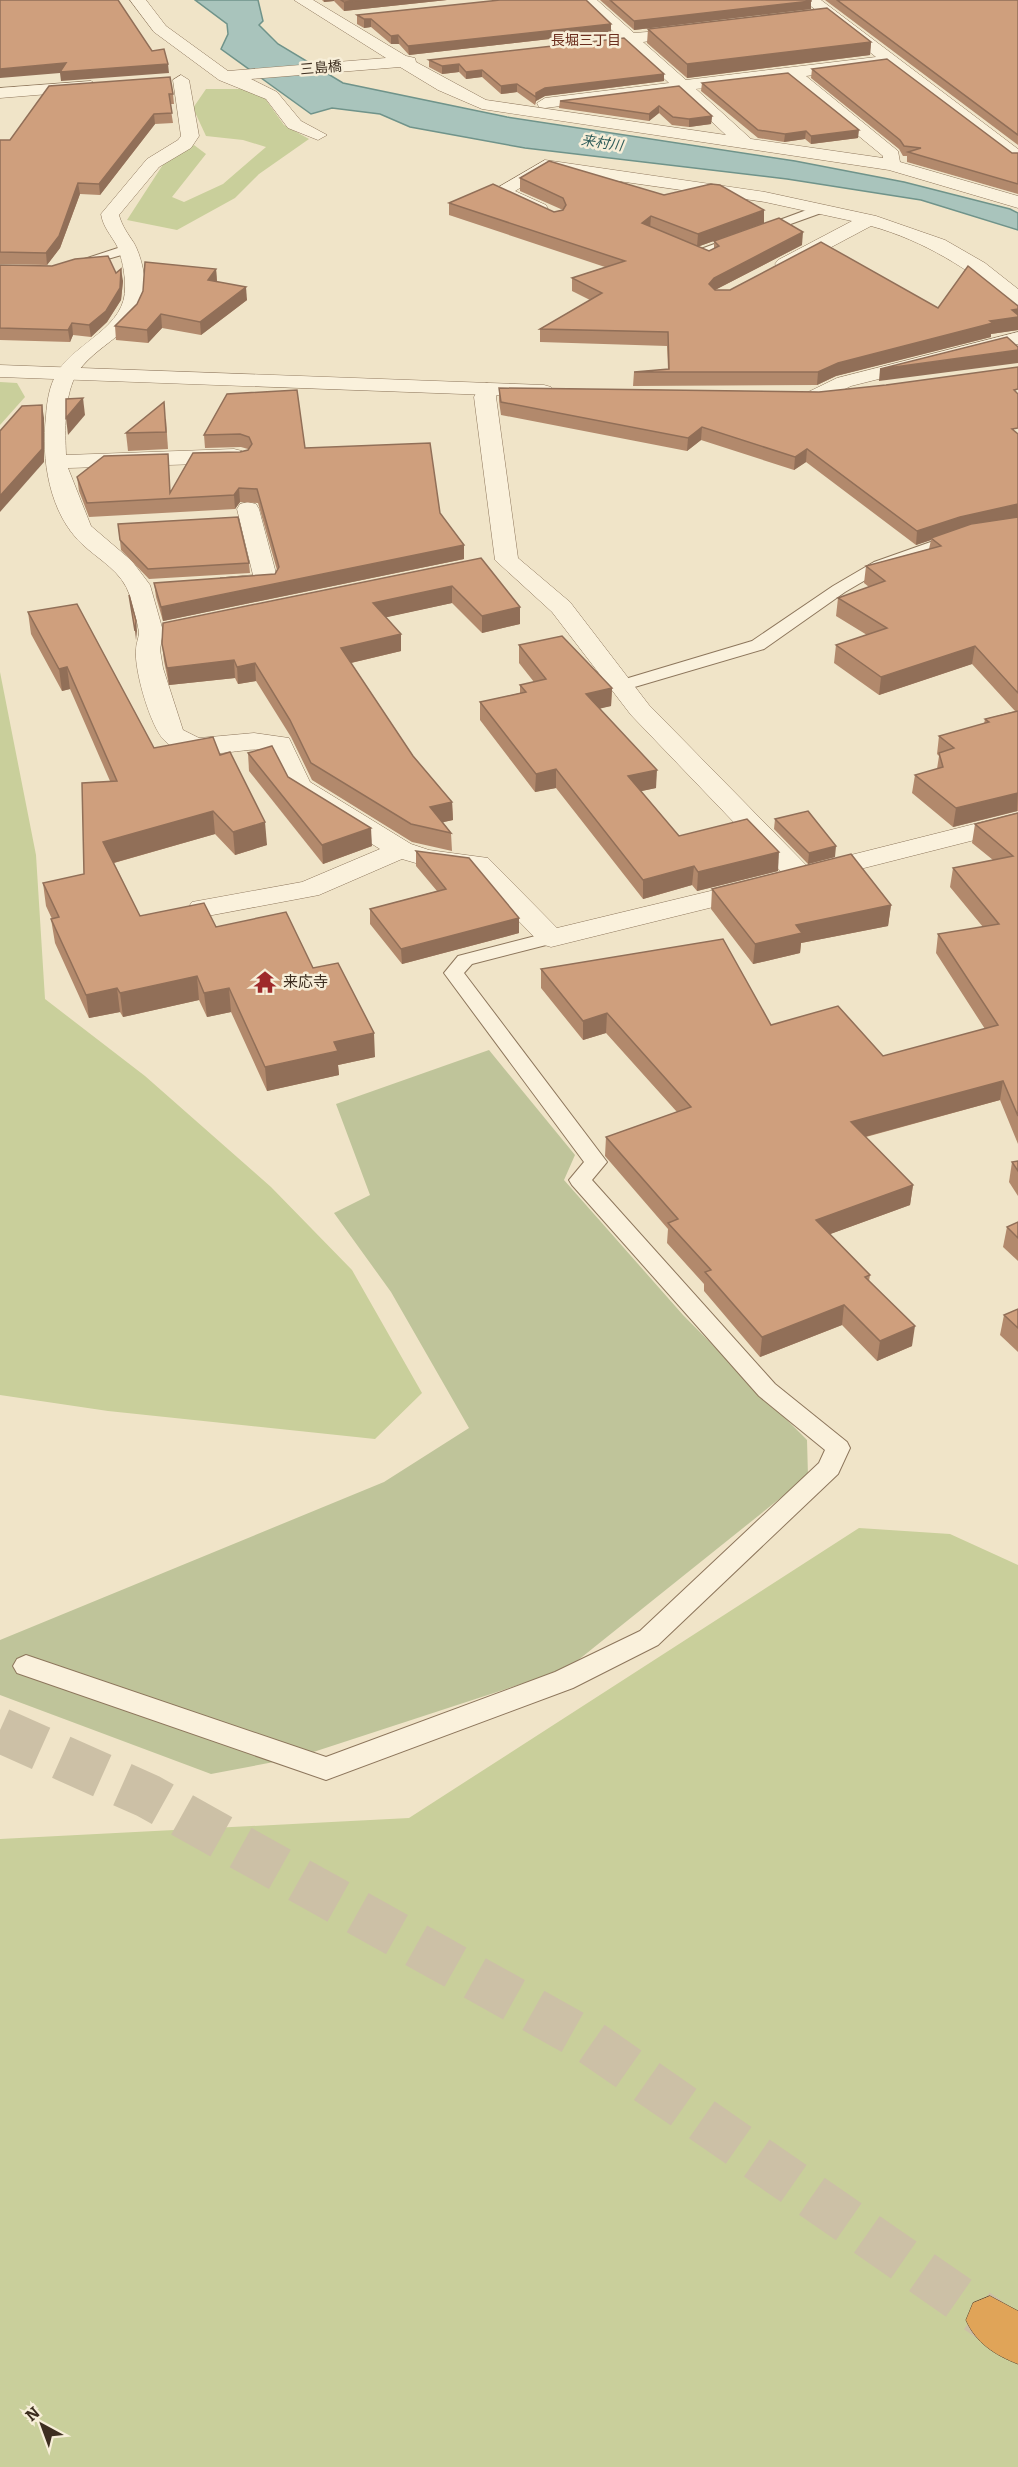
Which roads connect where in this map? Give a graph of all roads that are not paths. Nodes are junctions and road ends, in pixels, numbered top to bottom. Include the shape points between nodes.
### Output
1 (138, 0) edge
2 (302, 0) edge
3 (588, 0) edge
4 (811, 7) edge
5 (832, 8) edge
6 (358, 16) edge
7 (335, 19) junction
8 (713, 28) edge
9 (630, 38) junction
10 (561, 46) edge
11 (434, 60) edge
12 (891, 60) junction
13 (397, 62) junction
14 (791, 72) junction
15 (225, 76) junction
16 (682, 84) junction
17 (113, 85) edge
18 (0, 93) edge
19 (505, 108) junction
20 (318, 135) dead end
21 (744, 142) junction
22 (1018, 157) edge
23 (891, 165) junction
24 (1018, 201) edge
25 (820, 209) junction
26 (555, 216) edge
27 (868, 220) junction
28 (127, 249) junction
29 (698, 253) edge
30 (63, 268) edge
31 (763, 275) edge
32 (1018, 299) edge
33 (1018, 338) edge
34 (0, 371) edge
35 (67, 373) junction
36 (487, 389) junction
37 (569, 392) edge
38 (885, 393) edge
39 (789, 398) edge
40 (811, 398) junction
41 (241, 457) edge
42 (56, 462) junction
43 (241, 515) dead end
44 (1018, 528) edge
45 (208, 585) edge
46 (621, 686) junction
47 (1018, 821) edge
48 (401, 850) junction
49 (801, 876) junction
50 (202, 908) edge
51 (551, 938) junction
52 (26, 1666) dead end

1 - 15 street via 160,29
2 - 7 street
3 - 9 street
4 - 5 street
5 - 12 street
6 - 7 street
7 - 13 street
8 - 9 street
9 - 10 street
9 - 16 street
11 - 13 street, 三島橋
12 - 14 street
12 - 22 street
13 - 15 street, 三島橋
13 - 19 street via 462,96
14 - 16 street
14 - 23 street via 891,155
15 - 20 street via 275,98 292,126
15 - 28 street, 三島橋 via 175,80 190,136 185,144 153,163 110,214 110,221
16 - 19 street
16 - 21 street
17 - 18 street
19 - 21 street
21 - 23 street
23 - 24 street
25 - 26 street via 765,197 545,165 501,191
25 - 27 street
25 - 29 lane
27 - 31 street
27 - 32 street via 938,244 978,267
28 - 30 lane
28 - 35 street via 135,291 131,306 119,325
33 - 40 street via 844,382
34 - 35 street
35 - 36 street
35 - 42 street via 56,428
36 - 37 street
36 - 46 street via 495,562 561,607
38 - 40 street
39 - 40 street
41 - 42 street
42 - 48 street via 92,525 135,579 150,589 163,631 148,651 171,735 188,744 216,747 269,740 280,744 299,787
43 - 45 street via 266,581
44 - 46 lane via 965,535 880,565 758,645
46 - 49 street
47 - 49 street
48 - 50 street via 309,889
48 - 51 street via 426,858 478,864
49 - 51 street
51 - 52 lane via 465,960 454,973 596,1162 580,1180 767,1390 838,1448 829,1468 649,1638 564,1680 326,1769

